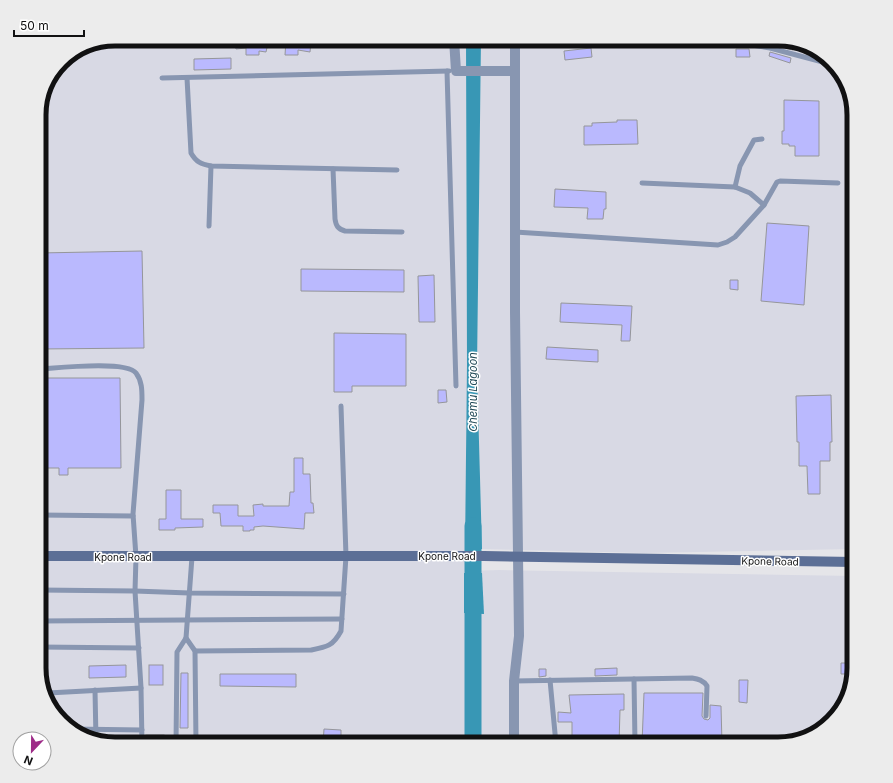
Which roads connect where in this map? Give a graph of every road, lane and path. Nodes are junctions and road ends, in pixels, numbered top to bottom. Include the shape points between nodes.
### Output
1 (454, 46) edge
2 (515, 46) edge
3 (757, 46) edge
4 (821, 62) edge
5 (456, 71) junction
6 (514, 71) junction
7 (162, 78) dead end
8 (187, 78) junction
9 (762, 139) dead end
10 (211, 166) junction
11 (333, 169) junction
12 (397, 170) dead end
13 (642, 183) dead end
14 (838, 183) dead end
15 (735, 187) junction
16 (764, 206) junction
17 (209, 226) dead end
18 (402, 232) dead end
19 (515, 232) junction
20 (46, 369) edge
21 (456, 386) dead end
22 (341, 406) dead end
23 (46, 515) edge
24 (133, 516) junction
25 (46, 556) edge
26 (346, 556) junction
27 (136, 557) junction
28 (192, 557) junction
29 (518, 557) junction
30 (847, 562) edge
31 (46, 590) edge
32 (135, 591) junction
33 (189, 593) junction
34 (344, 594) junction
35 (342, 619) junction
36 (137, 620) junction
37 (188, 620) junction
38 (46, 621) edge
39 (186, 638) junction
40 (46, 647) edge
41 (139, 648) junction
42 (195, 651) junction
43 (634, 679) junction
44 (550, 680) junction
45 (514, 681) junction
46 (141, 688) junction
47 (95, 690) junction
48 (51, 693) edge
49 (706, 716) dead end
50 (84, 729) edge
51 (96, 729) junction
52 (142, 730) junction
53 (96, 734) edge
54 (142, 737) edge
55 (176, 737) edge
56 (196, 737) edge
57 (514, 737) edge
58 (555, 737) edge
59 (635, 737) edge

1 - 5 street
2 - 6 street
3 - 4 lane
5 - 6 street
5 - 8 lane
5 - 21 lane
6 - 19 street
7 - 8 lane
8 - 10 lane via 191,153 201,164
9 - 15 lane via 754,140 740,166
10 - 11 lane
10 - 17 lane
11 - 12 lane
11 - 18 lane via 335,219 339,229
13 - 15 lane
14 - 16 lane via 780,181 775,185
15 - 16 lane via 750,193
16 - 19 lane via 735,237 718,245
19 - 29 street
20 - 24 lane via 109,366 129,368 136,373 142,384 142,400
22 - 26 lane
23 - 24 lane
24 - 27 lane
25 - 27 main road, Kpone Road
26 - 28 main road, Kpone Road
26 - 29 main road, Kpone Road
26 - 34 lane
27 - 28 main road, Kpone Road
27 - 32 lane
28 - 33 lane
29 - 30 main road, Kpone Road
29 - 45 street via 519,636
31 - 32 lane
32 - 33 lane
32 - 36 lane
33 - 34 lane
33 - 37 lane
34 - 35 lane
35 - 37 lane
35 - 42 lane via 341,631 336,641 325,647 311,650
36 - 37 lane
36 - 38 lane
36 - 41 lane
37 - 39 lane
39 - 42 lane
39 - 55 lane via 177,652
40 - 41 lane
41 - 46 lane
42 - 56 lane
43 - 44 lane
43 - 49 lane via 700,679 707,686
43 - 59 lane
44 - 45 lane
44 - 58 lane
45 - 57 street
46 - 47 lane
46 - 52 lane
47 - 48 lane
47 - 51 lane
50 - 51 lane
51 - 52 lane
51 - 53 lane
52 - 54 lane

